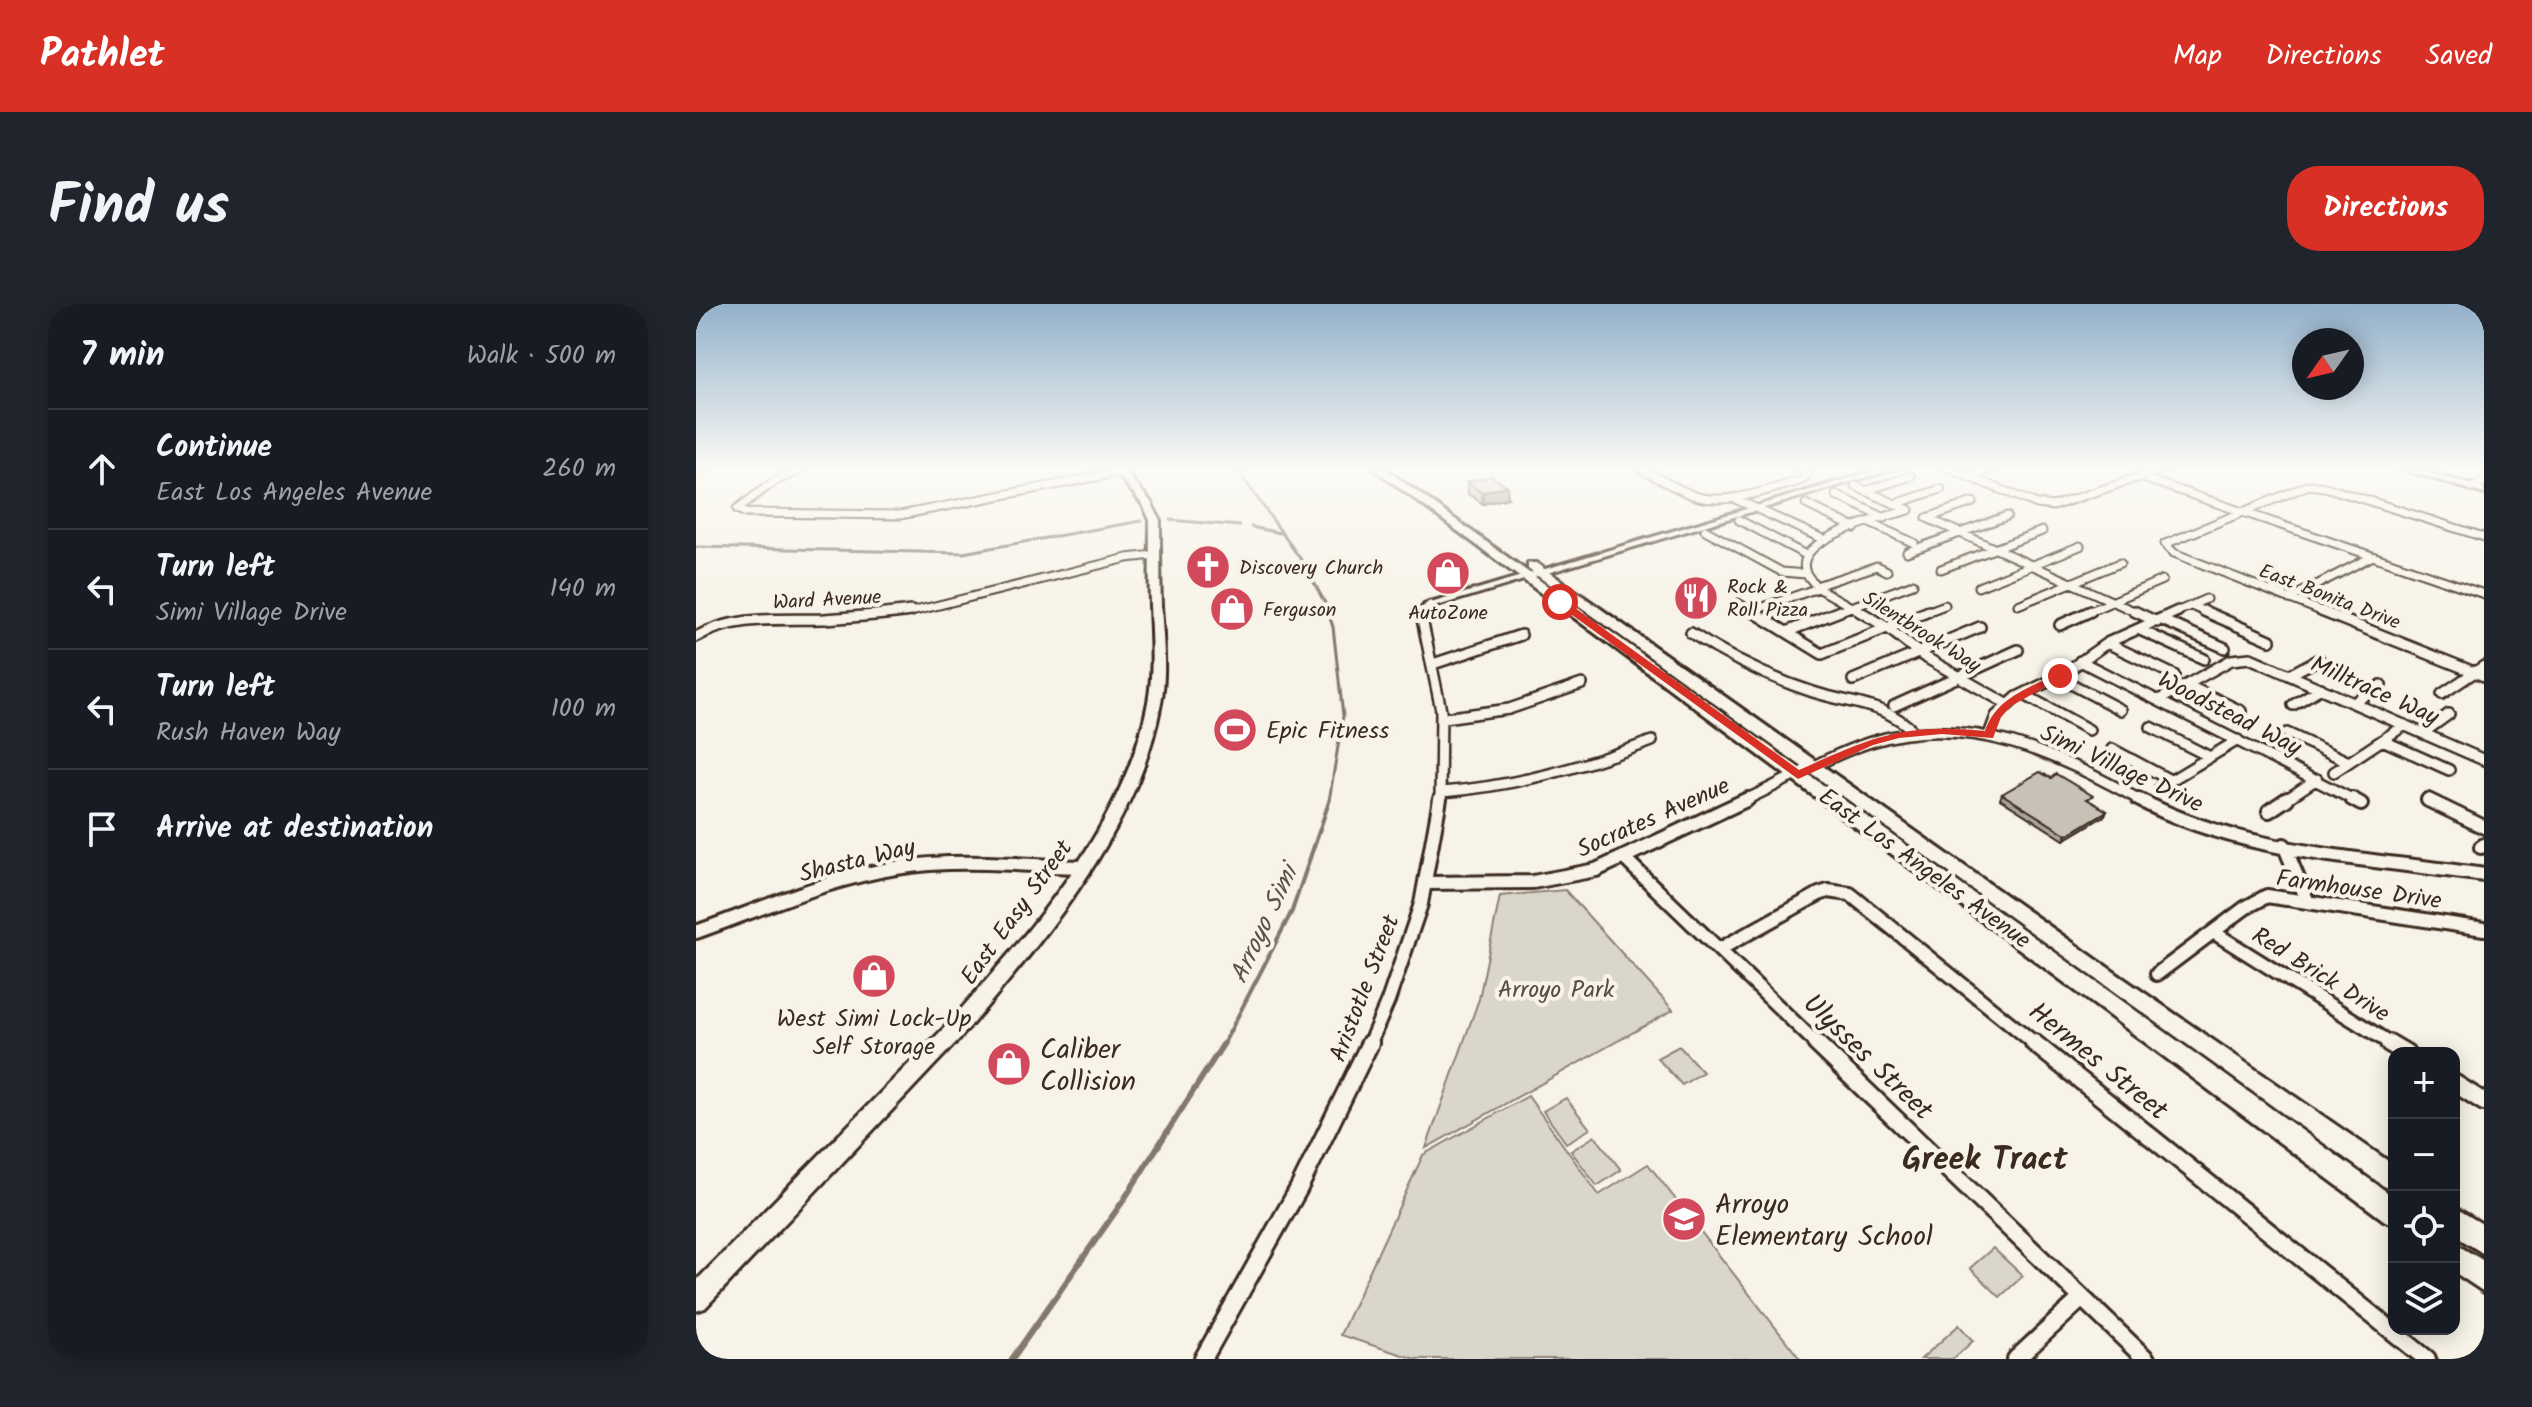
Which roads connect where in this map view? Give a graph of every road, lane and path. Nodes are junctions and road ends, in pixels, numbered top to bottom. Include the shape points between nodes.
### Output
1 (1154, 517) edge
2 (1450, 517) edge
3 (1459, 517) edge
4 (1717, 517) edge
5 (1773, 517) edge
6 (1833, 517) edge
7 (1929, 517) edge
8 (2004, 517) edge
9 (2227, 517) edge
10 (2255, 517) edge
11 (2420, 517) edge
12 (1885, 518) edge
13 (1739, 520) dead end
14 (1870, 523) junction
15 (1855, 528) junction
16 (1705, 530) dead end
17 (2042, 531) dead end
18 (1959, 533) junction
19 (2484, 537) edge
20 (1823, 539) junction
21 (1914, 543) dead end
22 (2080, 546) dead end
23 (1992, 550) junction
24 (1907, 552) dead end
25 (1804, 554) junction
26 (1147, 556) junction
27 (2371, 557) junction
28 (2120, 563) dead end
29 (2029, 567) junction
30 (1941, 569) dead end
31 (1887, 571) dead end
32 (1533, 574) junction
33 (1806, 574) junction
34 (2162, 580) dead end
35 (2071, 583) junction
36 (1913, 584) dead end
37 (1817, 587) junction
38 (1978, 587) dead end
39 (2484, 594) edge
40 (2206, 599) dead end
41 (2289, 599) junction
42 (2114, 601) junction
43 (1738, 603) dead end
44 (1430, 605) joint
45 (1945, 605) dead end
46 (2018, 605) dead end
47 (2191, 606) junction
48 (1852, 607) junction
49 (1752, 611) junction
50 (2159, 621) junction
51 (2060, 625) dead end
52 (1980, 627) dead end
53 (1888, 628) junction
54 (2140, 630) junction
55 (1786, 632) junction
56 (1691, 633) dead end
57 (1521, 635) dead end
58 (696, 637) edge
59 (2270, 640) dead end
60 (2107, 643) junction
61 (2225, 648) dead end
62 (2018, 650) dead end
63 (1918, 653) junction
64 (2204, 659) dead end
65 (2319, 659) dead end
66 (2080, 661) junction
67 (1436, 663) junction
68 (2484, 666) edge
69 (2291, 674) junction
70 (2479, 674) edge
71 (2174, 675) dead end
72 (1959, 677) junction
73 (2058, 677) junction
74 (1853, 680) dead end
75 (1582, 684) dead end
76 (2187, 685) junction
77 (2381, 685) dead end
78 (2321, 688) junction
79 (2023, 694) junction
80 (2442, 694) dead end
81 (2159, 700) junction
82 (2355, 702) junction
83 (2007, 704) junction
84 (2293, 705) dead end
85 (1894, 706) dead end
86 (2121, 710) dead end
87 (2241, 711) dead end
88 (2449, 714) dead end
89 (1444, 718) junction
90 (2405, 725) junction
91 (2151, 727) dead end
92 (2089, 730) dead end
93 (1914, 732) junction
94 (2287, 733) dead end
95 (2423, 733) junction
96 (1989, 735) junction
97 (2238, 740) junction
98 (2382, 740) junction
99 (1652, 741) dead end
100 (2112, 749) dead end
101 (2210, 757) junction
102 (2484, 760) edge
103 (2349, 762) junction
104 (2449, 770) dead end
105 (1806, 771) junction
106 (2334, 772) dead end
107 (2317, 779) junction
108 (2170, 780) junction
109 (2160, 787) dead end
110 (1442, 792) junction
111 (2428, 800) dead end
112 (2361, 804) dead end
113 (2269, 811) dead end
114 (2484, 827) edge
115 (2284, 845) junction
116 (1624, 858) junction
117 (1081, 867) junction
118 (2484, 875) edge
119 (1425, 883) junction
120 (2307, 900) junction
121 (2484, 929) edge
122 (696, 932) edge
123 (2213, 932) junction
124 (1720, 949) junction
125 (2157, 974) dead end
126 (2396, 1047) edge
127 (2460, 1087) edge
128 (2484, 1102) edge
129 (2388, 1175) edge
130 (2388, 1208) edge
131 (2460, 1224) edge
132 (2484, 1241) edge
133 (2460, 1260) edge
134 (2484, 1278) edge
135 (2082, 1298) junction
136 (696, 1299) edge
137 (1203, 1359) edge
138 (2016, 1359) edge
139 (2146, 1359) edge
140 (2427, 1359) edge

1 - 26 street, East Easy Street
2 - 32 main road, East Los Angeles Avenue
3 - 32 main road, East Los Angeles Avenue
4 - 32 street
5 - 20 street
6 - 15 street
7 - 18 street
8 - 18 street
9 - 41 street, East Bonita Drive via 2165,547
10 - 27 street
11 - 19 street
12 - 14 street
13 - 25 street
14 - 15 street
14 - 21 street
15 - 20 street
16 - 33 street via 1782,572
17 - 23 street
18 - 23 street
18 - 24 street
20 - 25 street
22 - 29 street
23 - 29 street
23 - 30 street
25 - 33 street
26 - 58 street, Ward Avenue via 973,601 862,617 739,622
26 - 117 street, East Easy Street via 1157,676 1153,711 1133,772
27 - 39 street
27 - 41 street
28 - 35 street
29 - 35 street
29 - 38 street
31 - 37 street via 1877,566
32 - 44 street
32 - 105 main road, East Los Angeles Avenue
33 - 37 street, Silentbrook Way
34 - 42 street
35 - 42 street
35 - 46 street
36 - 48 street
37 - 48 street, Silentbrook Way
37 - 49 street
40 - 47 street
41 - 70 street, East Bonita Drive
42 - 50 street
42 - 51 street
43 - 49 street
44 - 67 street, Aristotle Street via 1421,614
45 - 53 street
47 - 50 street
47 - 59 street
48 - 53 street, Silentbrook Way
48 - 55 street
49 - 55 street
50 - 54 street
50 - 61 street
52 - 63 street
53 - 55 street via 1822,654
53 - 63 street, Silentbrook Way
54 - 60 street
54 - 64 street
56 - 93 street via 1729,658 1810,690 1881,707
57 - 67 street
60 - 66 street
60 - 71 street
62 - 72 street
63 - 72 street, Silentbrook Way
63 - 74 street
65 - 69 street
66 - 73 street
66 - 81 street, Woodstead Way
67 - 89 street, Aristotle Street
68 - 70 street
69 - 76 street, Milltrace Way via 2250,658 2231,660
69 - 78 street, Milltrace Way
70 - 80 street
72 - 83 street, Silentbrook Way
72 - 85 street
73 - 79 street
73 - 86 street
75 - 89 street via 1509,709
76 - 81 street
76 - 87 street
77 - 82 street
78 - 82 street, Milltrace Way
78 - 84 street
79 - 83 street
79 - 92 street
81 - 97 street, Woodstead Way
82 - 90 street, Milltrace Way
83 - 96 street
88 - 95 street
89 - 110 street, Aristotle Street
90 - 95 street, Milltrace Way
90 - 98 street
91 - 101 street
93 - 96 street, Simi Village Drive
93 - 105 street, Simi Village Drive via 1868,743
94 - 103 street
95 - 102 street, Milltrace Way
96 - 115 street, Simi Village Drive via 2053,754 2180,820
97 - 101 street
97 - 107 street, Woodstead Way
98 - 103 street
98 - 104 street
99 - 110 street via 1543,779
100 - 108 street
101 - 108 street
103 - 106 street
105 - 116 street, Socrates Avenue
105 - 129 main road, East Los Angeles Avenue
105 - 130 main road, East Los Angeles Avenue
107 - 112 street, Woodstead Way
107 - 113 street
108 - 109 street
110 - 119 street, Aristotle Street
111 - 114 street
115 - 118 street, Simi Village Drive
115 - 120 street
116 - 119 street, Socrates Avenue via 1553,880
116 - 124 street, Ulysses Street
117 - 122 street, Shasta Way via 933,864 893,869
117 - 136 street, East Easy Street via 965,1019
119 - 137 street, Aristotle Street via 1397,973 1354,1077
120 - 121 street, Farmhouse Drive
120 - 123 street, Farmhouse Drive via 2267,896
123 - 125 street, Farmhouse Drive
123 - 126 street, Red Brick Drive
124 - 135 street, Ulysses Street
124 - 140 street, Hermes Street via 1819,894 1850,894
127 - 128 street
131 - 132 main road
133 - 134 main road
135 - 138 street
135 - 139 street, Ulysses Street

